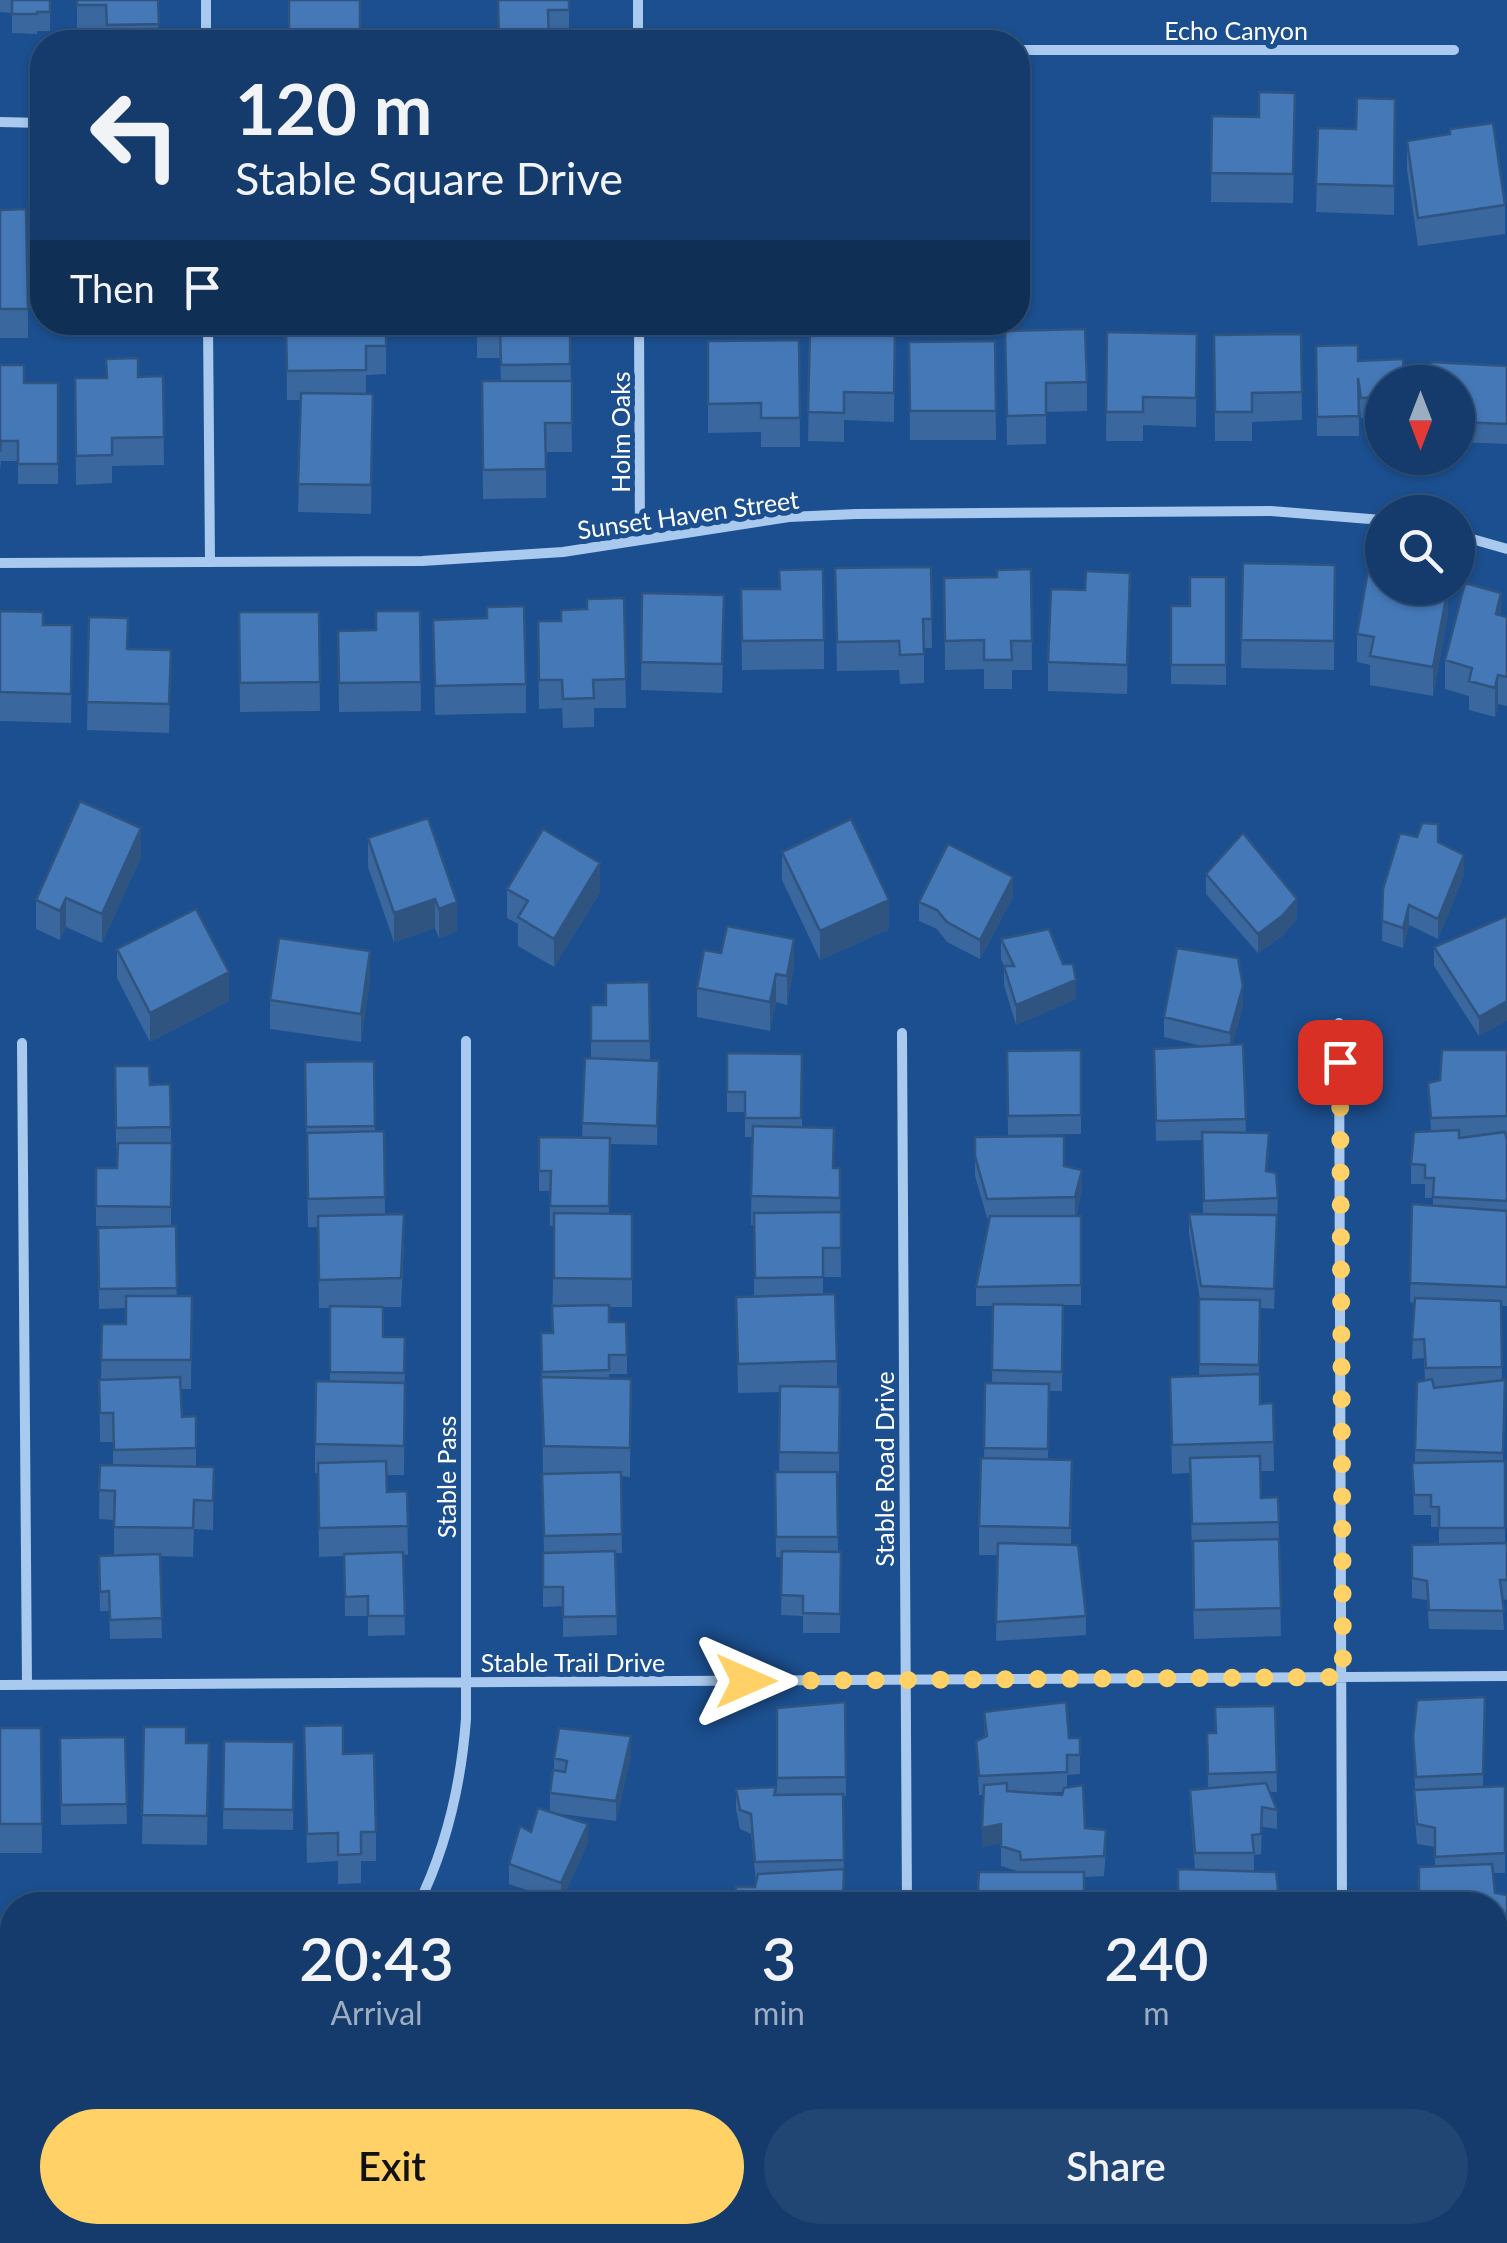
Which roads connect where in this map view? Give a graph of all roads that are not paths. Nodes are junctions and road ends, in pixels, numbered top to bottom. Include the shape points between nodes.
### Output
1 (206, 0) edge
2 (638, 0) edge
3 (206, 30) edge
4 (638, 30) edge
5 (1030, 50) edge
6 (1454, 50) dead end
7 (0, 122) edge
8 (30, 122) edge
9 (208, 335) edge
10 (639, 335) edge
11 (1365, 519) edge
12 (640, 540) junction
13 (1475, 540) edge
14 (1507, 549) edge
15 (210, 562) junction
16 (0, 563) edge
17 (1340, 1023) dead end
18 (902, 1032) dead end
19 (466, 1041) dead end
20 (22, 1043) dead end
21 (1507, 1676) edge
22 (1343, 1677) junction
23 (905, 1680) junction
24 (466, 1682) junction
25 (0, 1685) edge
26 (26, 1685) junction
27 (424, 1892) edge
28 (908, 1892) edge
29 (1342, 1892) edge

1 - 3 street
2 - 4 street
5 - 6 street, Echo Canyon
7 - 8 street
9 - 15 street
10 - 12 street, Holm Oaks
11 - 12 street, Sunset Haven Street via 1270,512 856,514 789,517
12 - 15 street, Sunset Haven Street via 422,561
13 - 14 street
15 - 16 street, Sunset Haven Street
17 - 22 street
18 - 23 street, Stable Road Drive
19 - 24 street, Stable Pass
20 - 26 street
21 - 22 street, Stable Trail Drive
22 - 23 street, Stable Trail Drive
22 - 29 street
23 - 24 street, Stable Trail Drive
23 - 28 street, Stable Road Drive
24 - 26 street, Stable Trail Drive
24 - 27 street, Stable Pass via 453,1813
25 - 26 street, Stable Trail Drive

